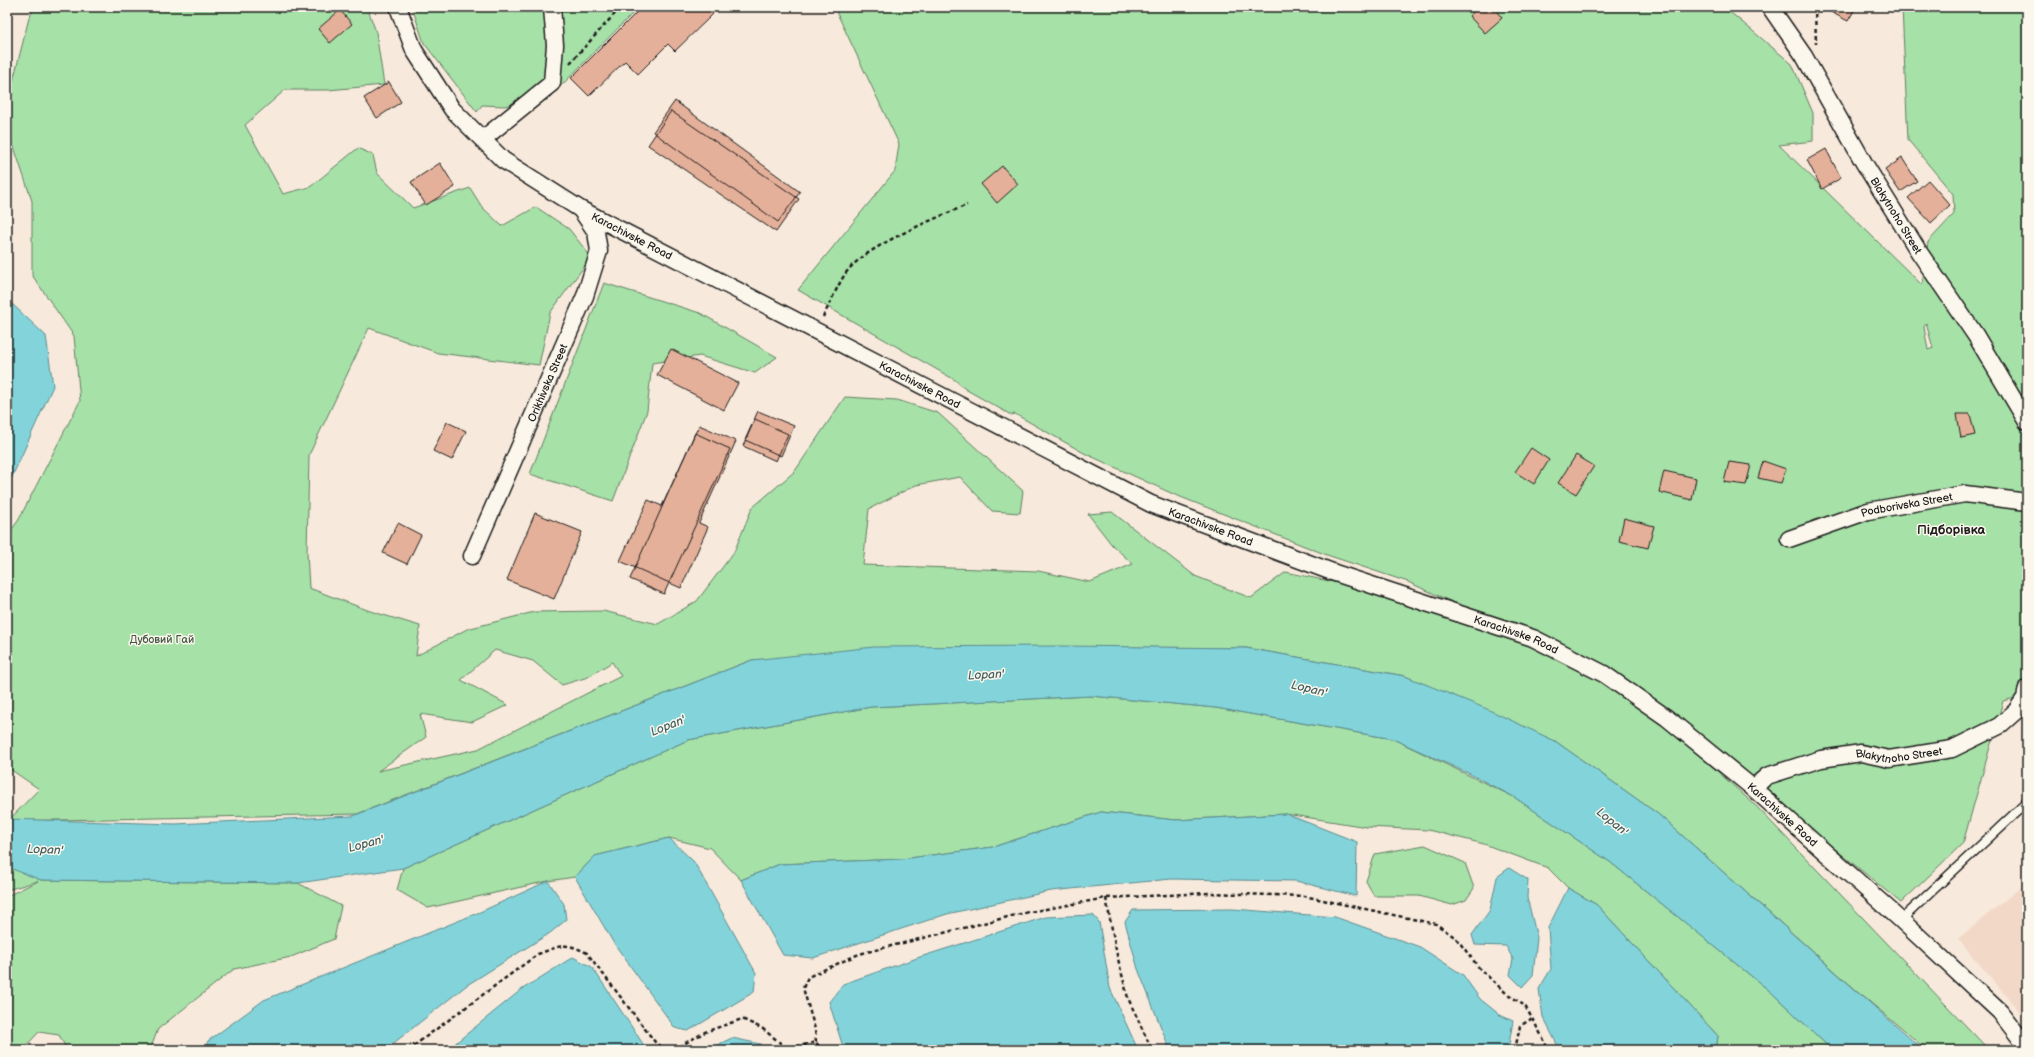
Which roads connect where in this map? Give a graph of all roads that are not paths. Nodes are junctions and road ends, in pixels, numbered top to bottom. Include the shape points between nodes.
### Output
1 (398, 7) edge
2 (552, 7) edge
3 (1770, 7) edge
4 (483, 139) junction
5 (580, 209) junction
6 (2027, 422) edge
7 (2027, 502) edge
8 (1790, 539) dead end
9 (472, 556) dead end
10 (2027, 688) edge
11 (1753, 788) junction
12 (2027, 802) edge
13 (1901, 920) junction
14 (2027, 1047) edge

1 - 4 street, Karachivske Road via 414,50 452,109
2 - 4 street via 556,45 552,83
3 - 6 street, Blakytnoho Street via 1804,56 1868,170 1976,336
4 - 5 street, Karachivske Road via 503,160
5 - 9 street, Orikhivska Street via 596,232 599,251 585,296
5 - 11 street, Karachivske Road via 1151,504 1335,573 1533,638 1604,674 1667,718
7 - 8 street, Podborivska Street via 1965,494 1868,511
10 - 11 street, Blakytnoho Street via 2025,698 2016,711 1998,726 1952,749 1889,759 1861,753 1821,759 1767,776
11 - 13 street, Karachivske Road
12 - 13 lane
13 - 14 street, Karachivske Road via 2000,1012

